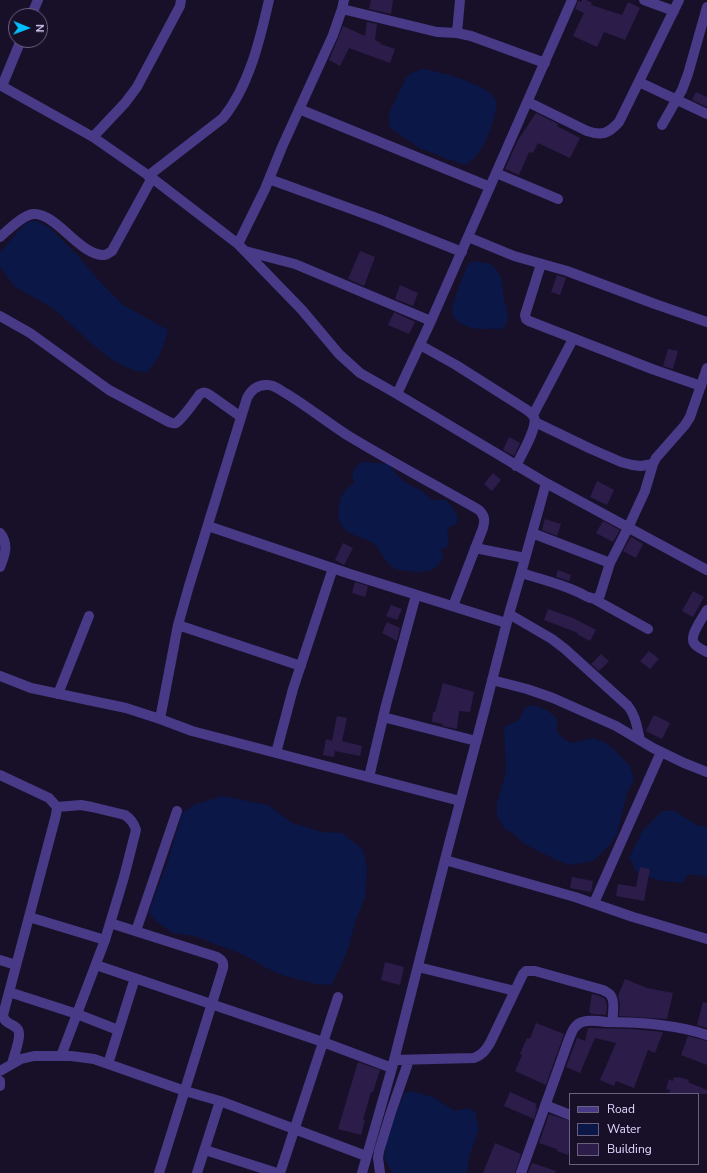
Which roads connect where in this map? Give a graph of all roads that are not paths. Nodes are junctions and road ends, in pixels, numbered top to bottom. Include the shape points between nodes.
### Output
1 (181, 0) edge
2 (269, 0) edge
3 (460, 0) edge
4 (572, 0) edge
5 (644, 0) edge
6 (679, 0) edge
7 (343, 4) edge
8 (707, 7) edge
9 (674, 11) junction
10 (457, 33) junction
11 (698, 42) junction
12 (707, 47) edge
13 (17, 48) edge
14 (545, 63) junction
15 (640, 82) junction
16 (1, 85) edge
17 (677, 100) junction
18 (528, 102) junction
19 (299, 109) junction
20 (707, 114) edge
21 (662, 125) dead end
22 (93, 137) junction
23 (496, 173) junction
24 (150, 177) junction
25 (269, 179) junction
26 (490, 187) junction
27 (558, 199) dead end
28 (0, 237) edge
29 (468, 237) junction
30 (241, 247) junction
31 (462, 252) junction
32 (541, 264) junction
33 (0, 316) edge
34 (431, 321) junction
35 (707, 322) edge
36 (573, 339) junction
37 (420, 345) junction
38 (707, 368) edge
39 (701, 386) junction
40 (397, 394) junction
41 (241, 418) junction
42 (534, 418) junction
43 (653, 464) junction
44 (516, 466) junction
45 (546, 483) junction
46 (208, 526) junction
47 (628, 528) junction
48 (0, 533) edge
49 (532, 533) junction
50 (476, 548) junction
51 (525, 558) junction
52 (610, 563) junction
53 (0, 567) edge
54 (332, 568) junction
55 (707, 570) edge
56 (521, 573) junction
57 (416, 595) junction
58 (594, 599) junction
59 (454, 606) junction
60 (707, 610) edge
61 (89, 616) dead end
62 (507, 619) junction
63 (178, 625) junction
64 (648, 628) dead end
65 (707, 652) edge
66 (301, 666) junction
67 (0, 676) edge
68 (492, 680) junction
69 (58, 694) junction
70 (383, 717) junction
71 (160, 719) junction
72 (640, 740) junction
73 (476, 741) junction
74 (661, 752) junction
75 (276, 753) junction
76 (707, 772) edge
77 (0, 775) edge
78 (369, 777) junction
79 (460, 801) junction
80 (57, 807) junction
81 (177, 811) dead end
82 (445, 860) junction
83 (594, 903) junction
84 (29, 917) junction
85 (110, 923) junction
86 (136, 932) junction
87 (707, 939) edge
88 (105, 940) junction
89 (0, 960) edge
90 (16, 965) junction
91 (96, 965) junction
92 (418, 967) junction
93 (135, 978) junction
94 (515, 991) junction
95 (9, 992) junction
96 (338, 997) dead end
97 (211, 1004) junction
98 (77, 1014) junction
99 (612, 1022) junction
100 (118, 1030) junction
101 (707, 1035) edge
102 (323, 1042) junction
103 (61, 1056) junction
104 (400, 1062) junction
105 (12, 1064) junction
106 (108, 1064) junction
107 (0, 1071) edge
108 (0, 1081) edge
109 (0, 1086) edge
110 (185, 1091) junction
111 (220, 1101) junction
112 (545, 1105) junction
113 (569, 1115) edge
114 (294, 1128) junction
115 (205, 1150) junction
116 (366, 1156) junction
117 (159, 1173) edge
118 (198, 1173) edge
119 (278, 1173) edge
120 (362, 1173) edge
121 (380, 1173) edge
122 (521, 1173) edge

1 - 22 street via 137,87
2 - 24 street via 255,55 232,107 223,118
3 - 10 street
4 - 14 street
5 - 9 street
6 - 9 street
7 - 10 street via 437,32
7 - 19 street via 333,35
8 - 11 street
9 - 15 street
10 - 14 street
11 - 12 street
11 - 17 street
13 - 16 street
14 - 18 street
15 - 17 street
15 - 18 street via 619,122 604,133 587,132
16 - 22 street
17 - 20 street
17 - 21 street
18 - 23 street
19 - 25 street
19 - 26 street
22 - 24 street
23 - 26 street
23 - 27 street
24 - 28 street via 112,251 105,255 88,250 40,215 32,214 26,217
24 - 30 street
25 - 30 street
25 - 31 street
26 - 29 street
29 - 31 street
29 - 32 street
30 - 34 street via 295,264
30 - 40 street via 302,310 339,354 360,373
31 - 34 street
32 - 35 street
32 - 36 street via 525,315 526,319
33 - 41 street via 30,333 109,390 169,422 176,422 182,417 203,392
34 - 37 street
36 - 39 street
36 - 42 street
37 - 40 street
37 - 42 street via 527,410
38 - 39 street
39 - 43 street via 690,417
40 - 44 street
41 - 46 street
41 - 50 street via 251,391 262,385 275,387 399,466 479,510 484,521
42 - 43 street via 621,462 641,466
42 - 44 street via 533,430
43 - 47 street via 645,491
44 - 45 street
45 - 47 street
45 - 49 street
46 - 54 street
46 - 63 street
47 - 52 street
47 - 55 street
48 - 53 street via 6,544
49 - 51 street
49 - 52 street
50 - 51 street
50 - 59 street
51 - 56 street
52 - 58 street via 600,595
54 - 57 street
54 - 66 street
56 - 58 street
56 - 62 street
57 - 59 street
57 - 70 street
58 - 64 street
59 - 62 street
60 - 65 street via 692,639 694,644
61 - 69 street
62 - 68 street
62 - 72 street via 552,639 628,706 635,718
63 - 66 street
63 - 71 street
66 - 75 street
67 - 69 street via 31,688
68 - 72 street via 553,698 616,726
68 - 73 street
69 - 71 street via 126,708
70 - 73 street
70 - 78 street
71 - 75 street via 192,731
72 - 74 street
73 - 79 street
74 - 76 street
74 - 83 street
75 - 78 street
77 - 80 street via 49,798
78 - 79 street
79 - 82 street
80 - 84 street
80 - 85 street via 92,807 125,815 134,825 134,840
81 - 86 street
82 - 83 street
82 - 92 street
83 - 87 street
84 - 88 street
84 - 90 street
85 - 86 street
85 - 88 street
86 - 97 street via 222,960 223,968
88 - 91 street
89 - 90 street
90 - 95 street
91 - 93 street
91 - 98 street
92 - 94 street
92 - 104 street
93 - 97 street
93 - 100 street
94 - 99 street via 526,971 603,990 612,996
94 - 104 street via 490,1043 480,1056
95 - 98 street
95 - 105 street via 3,1019 19,1030
96 - 102 street
97 - 102 street
97 - 110 street
98 - 100 street
98 - 103 street
99 - 101 street via 655,1024
99 - 112 street via 581,1022 575,1027
100 - 106 street
102 - 104 street
102 - 114 street
103 - 105 street via 34,1056
103 - 106 street via 85,1057
104 - 116 street
104 - 121 street via 391,1112 379,1151
105 - 107 street
106 - 110 street
108 - 109 street
110 - 111 street
110 - 117 street
111 - 114 street
111 - 115 street
112 - 113 street
112 - 122 street
114 - 116 street
114 - 119 street
115 - 118 street
115 - 119 street
116 - 120 street

